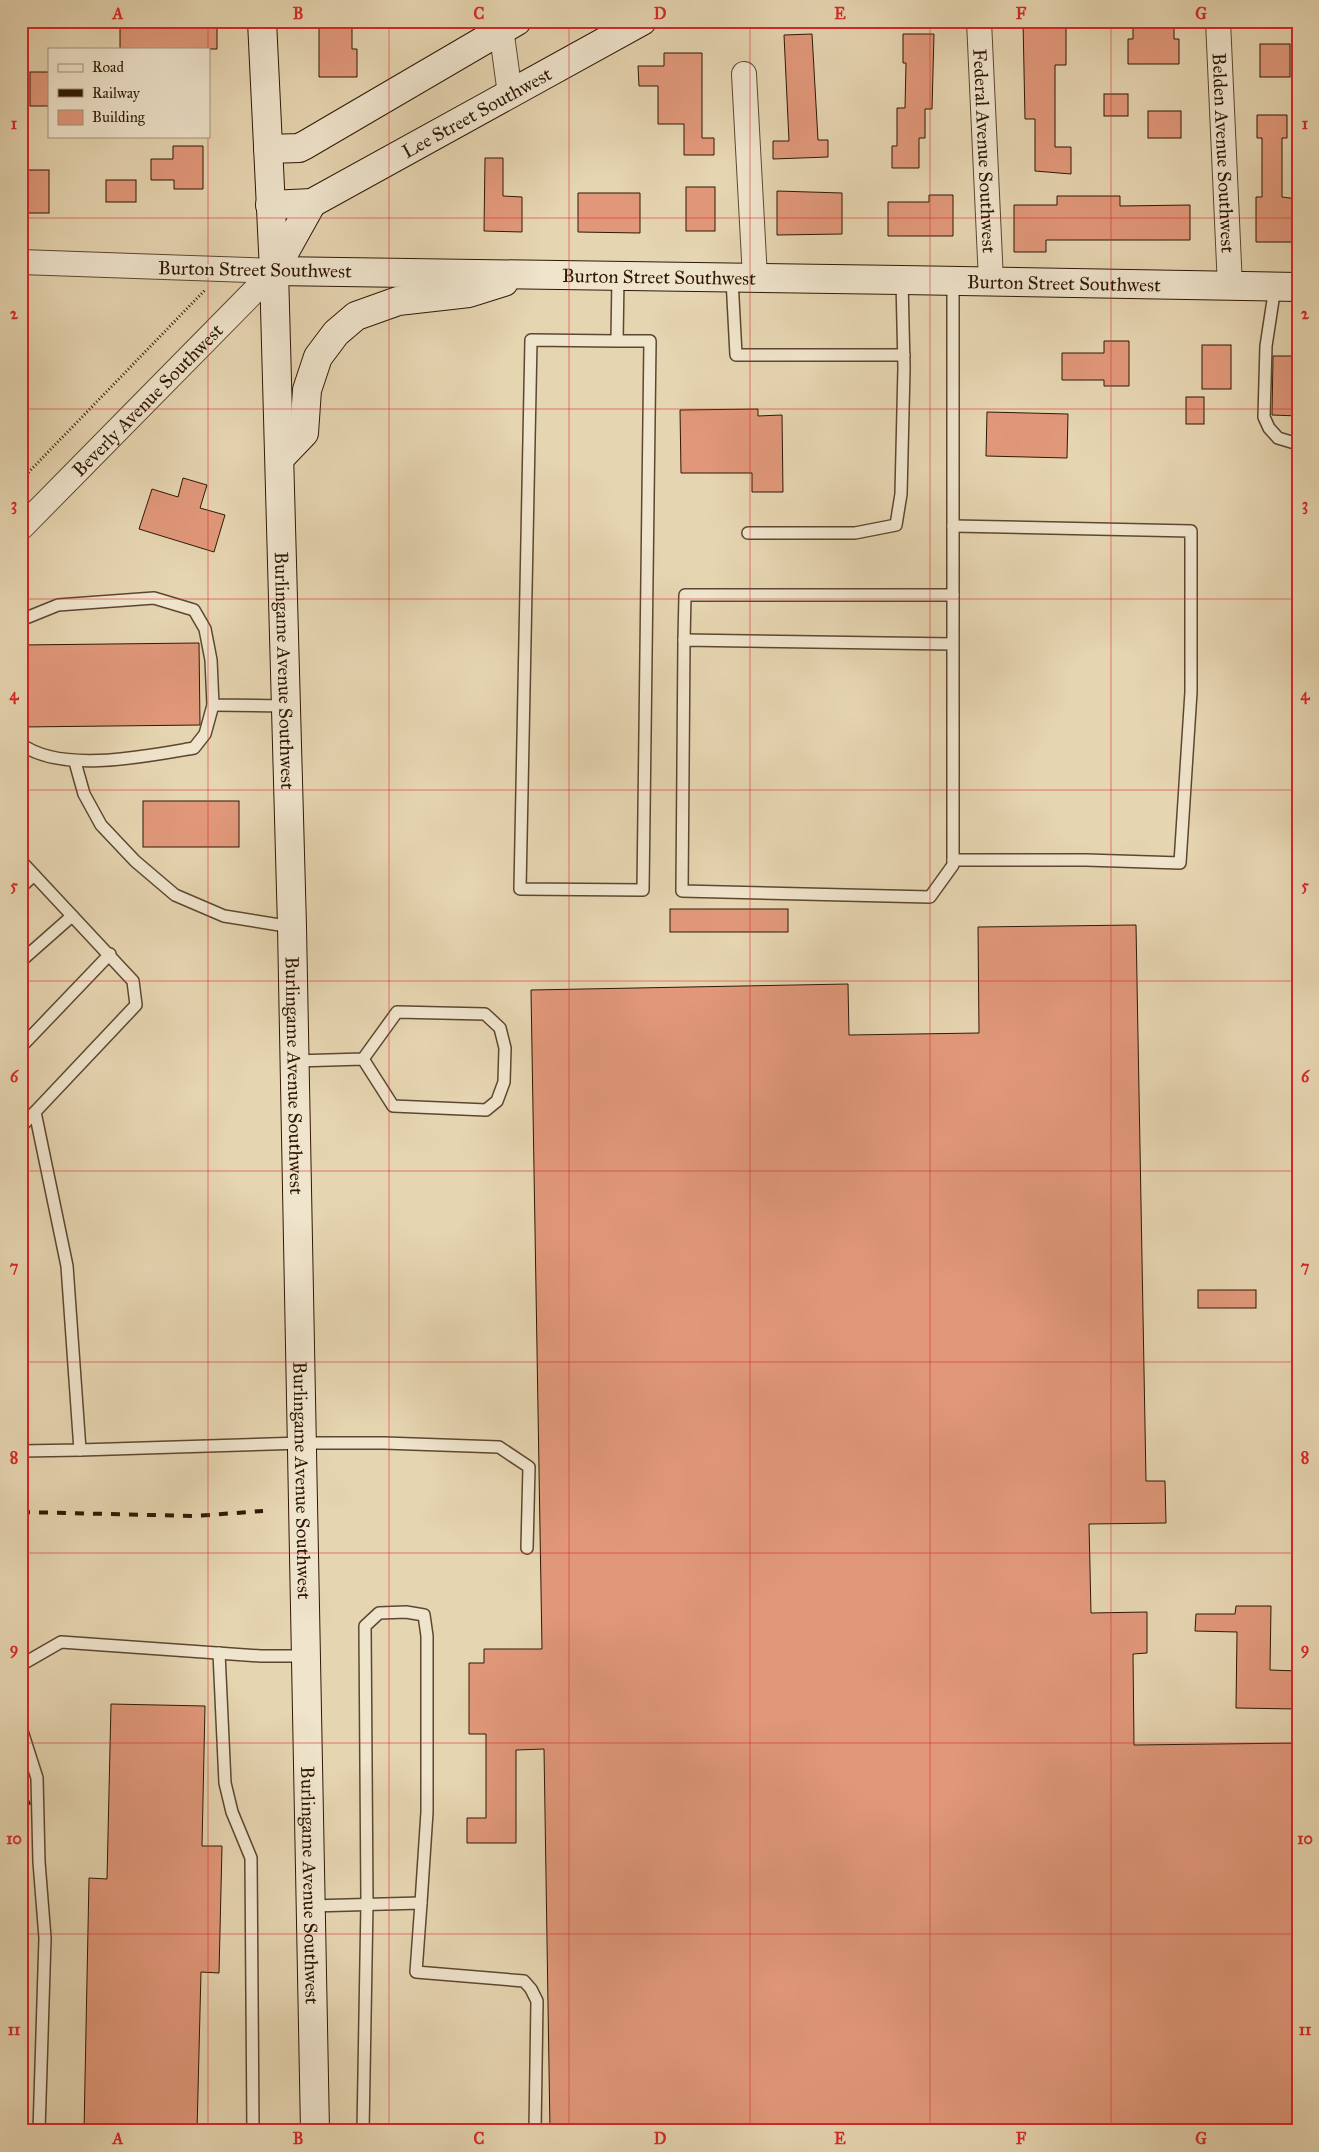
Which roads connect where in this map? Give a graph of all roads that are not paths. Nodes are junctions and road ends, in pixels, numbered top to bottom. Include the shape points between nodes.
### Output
1 (262, 21) edge
2 (642, 21) edge
3 (979, 21) edge
4 (1218, 21) edge
5 (506, 24) edge
6 (744, 74) dead end
7 (510, 94) junction
8 (268, 149) junction
9 (312, 203) junction
10 (270, 205) junction
11 (21, 262) edge
12 (274, 271) junction
13 (528, 274) junction
14 (618, 277) junction
15 (743, 278) junction
16 (902, 280) junction
17 (954, 280) junction
18 (991, 281) junction
19 (1230, 286) junction
20 (1286, 287) edge
21 (617, 341) junction
22 (904, 355) junction
23 (1298, 444) edge
24 (280, 458) junction
25 (954, 526) junction
26 (21, 528) edge
27 (748, 533) dead end
28 (954, 595) junction
29 (21, 620) edge
30 (684, 640) junction
31 (954, 644) junction
32 (213, 704) junction
33 (286, 706) junction
34 (21, 744) edge
35 (75, 762) junction
36 (953, 860) junction
37 (21, 861) edge
38 (34, 875) junction
39 (21, 887) edge
40 (72, 916) junction
41 (292, 927) junction
42 (110, 954) junction
43 (21, 962) edge
44 (21, 1047) edge
45 (363, 1059) junction
46 (295, 1061) junction
47 (35, 1112) junction
48 (21, 1127) edge
49 (302, 1443) junction
50 (80, 1450) junction
51 (21, 1451) edge
52 (527, 1548) dead end
53 (219, 1653) junction
54 (306, 1656) junction
55 (21, 1665) edge
56 (21, 1728) edge
57 (367, 1903) junction
58 (421, 1903) junction
59 (311, 1906) junction
60 (39, 2131) edge
61 (253, 2131) edge
62 (315, 2131) edge
63 (363, 2131) edge
64 (535, 2131) edge

1 - 8 street, Burlingame Avenue Southwest
2 - 7 street, Lee Street Southwest
3 - 18 street, Federal Avenue Southwest
4 - 19 street, Belden Avenue Southwest
5 - 7 street
5 - 8 street via 305,145
6 - 15 street
7 - 9 street, Lee Street Southwest
8 - 10 street, Burlingame Avenue Southwest
9 - 10 street, Lee Street Southwest
9 - 12 street
10 - 12 street, Burlingame Avenue Southwest
11 - 12 street, Burton Street Southwest
12 - 13 street, Burton Street Southwest
12 - 24 street, Burlingame Avenue Southwest
12 - 26 street, Beverly Avenue Southwest
13 - 14 street, Burton Street Southwest
13 - 24 street via 469,292 398,301 356,316 336,333 318,358 308,390 304,433
14 - 15 street, Burton Street Southwest
14 - 21 lane
15 - 16 street, Burton Street Southwest
15 - 22 lane via 736,355
16 - 17 street, Burton Street Southwest
16 - 22 lane
17 - 18 street, Burton Street Southwest
17 - 25 lane
18 - 19 street, Burton Street Southwest
19 - 20 street, Burton Street Southwest
20 - 23 lane via 1266,346 1264,417 1268,428 1278,438
21 - 21 lane via 650,342 643,890 520,889 531,340
22 - 27 lane via 901,494 896,525 855,533
24 - 33 street, Burlingame Avenue Southwest
25 - 28 lane
25 - 36 lane via 1191,531 1191,692 1180,863
28 - 30 lane via 685,595
28 - 31 lane
29 - 32 lane via 58,605 154,598 194,610 205,629 211,660
30 - 31 lane
30 - 36 lane via 682,891 930,897 953,865
31 - 36 lane
32 - 33 lane
32 - 35 lane via 205,734 194,748 150,756
33 - 41 street, Burlingame Avenue Southwest
34 - 35 lane via 32,752
35 - 41 lane via 84,794 101,825 135,861 175,895 224,916
37 - 38 lane
38 - 39 lane
38 - 40 lane
40 - 42 lane
40 - 43 lane
41 - 46 street, Burlingame Avenue Southwest
42 - 44 lane
42 - 47 lane via 133,981 136,1005
45 - 45 lane via 393,1106 486,1110 497,1101 504,1082 505,1048 500,1028 485,1014 397,1012
45 - 46 lane
46 - 49 street, Burlingame Avenue Southwest
47 - 48 lane
47 - 50 lane via 67,1266
49 - 50 lane
49 - 52 lane via 499,1447 529,1467
49 - 54 street, Burlingame Avenue Southwest
50 - 51 lane
53 - 54 lane
53 - 55 lane via 61,1642
53 - 61 lane via 225,1783 232,1812 251,1858
54 - 59 street, Burlingame Avenue Southwest
56 - 60 lane via 37,1778 45,1938
57 - 58 lane
57 - 58 lane via 364,1626 380,1612 424,1615 427,1636 427,1812
57 - 59 lane
57 - 63 lane
58 - 64 lane via 416,1972 524,1981 537,2001
59 - 62 street, Burlingame Avenue Southwest

